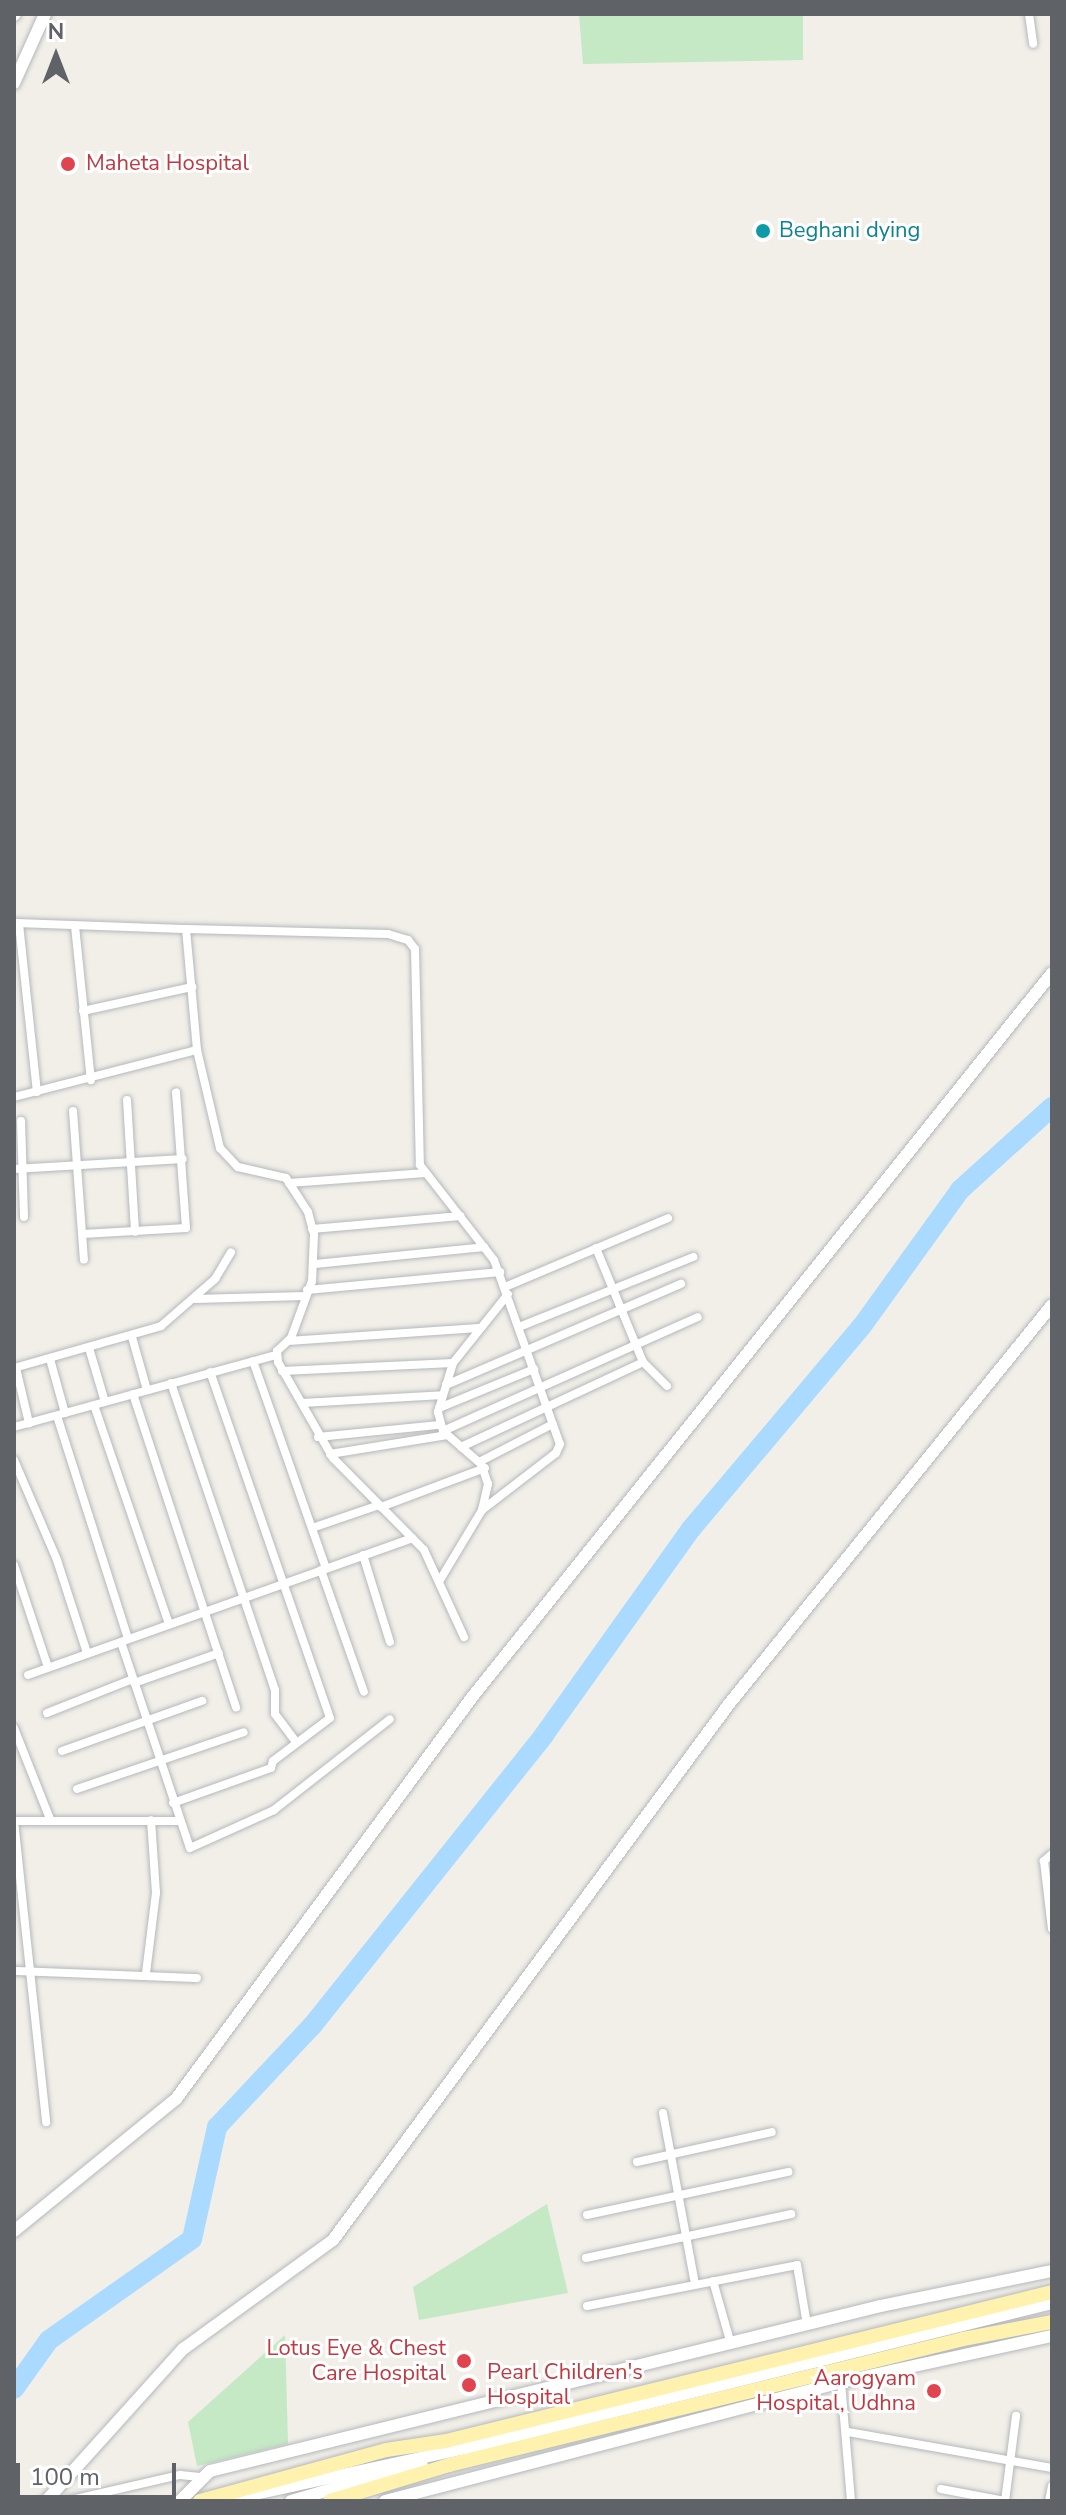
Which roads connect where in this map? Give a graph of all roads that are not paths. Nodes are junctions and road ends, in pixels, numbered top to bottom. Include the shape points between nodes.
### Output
1 (45, 14) edge
2 (1029, 14) edge
3 (1033, 44) dead end
4 (14, 83) edge
5 (17, 924) edge
6 (75, 926) junction
7 (186, 929) junction
8 (1052, 973) edge
9 (192, 987) junction
10 (83, 1011) junction
11 (197, 1050) junction
12 (91, 1080) junction
13 (37, 1092) junction
14 (176, 1092) dead end
15 (14, 1097) edge
16 (127, 1100) dead end
17 (73, 1111) dead end
18 (21, 1121) dead end
19 (183, 1159) junction
20 (132, 1162) junction
21 (78, 1165) junction
22 (25, 1168) junction
23 (14, 1169) edge
24 (426, 1173) junction
25 (289, 1183) junction
26 (460, 1216) junction
27 (24, 1217) dead end
28 (668, 1218) dead end
29 (312, 1229) junction
30 (135, 1232) junction
31 (83, 1234) junction
32 (484, 1247) junction
33 (596, 1248) junction
34 (231, 1252) dead end
35 (693, 1257) dead end
36 (84, 1260) dead end
37 (315, 1264) junction
38 (500, 1272) junction
39 (681, 1284) dead end
40 (613, 1288) junction
41 (506, 1290) junction
42 (306, 1293) junction
43 (194, 1299) junction
44 (1052, 1305) edge
45 (622, 1309) junction
46 (698, 1317) dead end
47 (519, 1327) junction
48 (479, 1328) junction
49 (132, 1337) junction
50 (287, 1341) junction
51 (636, 1344) junction
52 (89, 1348) junction
53 (527, 1349) junction
54 (276, 1355) junction
55 (50, 1359) junction
56 (253, 1361) junction
57 (643, 1362) junction
58 (453, 1363) junction
59 (15, 1368) edge
60 (534, 1369) junction
61 (282, 1371) junction
62 (210, 1372) junction
63 (171, 1383) junction
64 (667, 1386) dead end
65 (540, 1387) junction
66 (147, 1390) junction
67 (444, 1390) junction
68 (133, 1394) junction
69 (105, 1402) junction
70 (302, 1403) junction
71 (94, 1405) junction
72 (547, 1407) junction
73 (439, 1408) junction
74 (61, 1414) junction
75 (29, 1423) junction
76 (553, 1424) junction
77 (14, 1427) edge
78 (443, 1431) junction
79 (318, 1437) junction
80 (461, 1447) junction
81 (330, 1454) junction
82 (14, 1460) edge
83 (482, 1465) junction
84 (380, 1506) junction
85 (482, 1510) junction
86 (312, 1528) junction
87 (412, 1538) junction
88 (363, 1555) junction
89 (14, 1565) edge
90 (324, 1569) junction
91 (440, 1580) junction
92 (284, 1583) junction
93 (244, 1598) junction
94 (206, 1611) junction
95 (169, 1624) junction
96 (464, 1637) dead end
97 (124, 1640) junction
98 (390, 1642) dead end
99 (87, 1653) junction
100 (219, 1653) junction
101 (48, 1667) junction
102 (28, 1675) dead end
103 (133, 1681) junction
104 (364, 1692) dead end
105 (202, 1701) dead end
106 (236, 1707) dead end
107 (47, 1713) dead end
108 (390, 1719) dead end
109 (147, 1724) junction
110 (14, 1728) edge
111 (244, 1732) dead end
112 (297, 1743) junction
113 (62, 1751) dead end
114 (160, 1763) junction
115 (77, 1789) dead end
116 (173, 1803) junction
117 (50, 1819) junction
118 (151, 1820) junction
119 (14, 1821) edge
120 (179, 1821) junction
121 (1052, 1854) edge
122 (1052, 1929) edge
123 (33, 1969) junction
124 (14, 1971) edge
125 (146, 1973) junction
126 (197, 1978) dead end
127 (663, 2113) dead end
128 (46, 2122) dead end
129 (772, 2132) dead end
130 (670, 2155) junction
131 (637, 2162) dead end
132 (788, 2172) dead end
133 (679, 2196) junction
134 (791, 2214) dead end
135 (587, 2215) dead end
136 (14, 2231) edge
137 (687, 2237) junction
138 (586, 2258) dead end
139 (1052, 2271) edge
140 (713, 2281) junction
141 (695, 2284) junction
142 (1052, 2292) edge
143 (1052, 2303) edge
144 (587, 2306) dead end
145 (1052, 2312) edge
146 (1004, 2316) junction
147 (1052, 2322) edge
148 (807, 2325) junction
149 (1052, 2336) edge
150 (731, 2344) junction
151 (841, 2382) junction
152 (1016, 2416) dead end
153 (848, 2432) junction
154 (467, 2448) junction
155 (1012, 2461) junction
156 (1052, 2468) edge
157 (200, 2477) junction
158 (1052, 2486) edge
159 (941, 2489) dead end
160 (46, 2501) edge
161 (67, 2501) edge
162 (180, 2501) edge
163 (200, 2501) edge
164 (223, 2501) edge
165 (291, 2501) edge
166 (330, 2501) edge
167 (385, 2501) edge
168 (852, 2501) edge
169 (1049, 2501) edge

1 - 4 street
2 - 3 street
5 - 6 street
5 - 13 street
6 - 7 street
6 - 10 street
7 - 9 street
7 - 24 street via 388,934 408,940 417,960 420,1165
8 - 136 street via 473,1696 176,2099
9 - 10 street
9 - 11 street
10 - 12 street
11 - 12 street
11 - 25 street via 224,1155 238,1167 272,1173
12 - 13 street
13 - 15 street
14 - 19 street
16 - 20 street
17 - 21 street
18 - 22 street
19 - 20 street
19 - 30 street via 186,1228
20 - 21 street
20 - 30 street
21 - 22 street
21 - 31 street
22 - 23 street
22 - 27 street
24 - 25 street
24 - 26 street
25 - 29 street
26 - 29 street
26 - 32 street
28 - 33 street
29 - 37 street
30 - 31 street
31 - 36 street
32 - 37 street
32 - 38 street
33 - 40 street
33 - 41 street
34 - 43 street via 226,1266
35 - 40 street
37 - 42 street
38 - 41 street
38 - 42 street
39 - 45 street
40 - 45 street
40 - 47 street
41 - 47 street
41 - 48 street
42 - 43 street
42 - 50 street
43 - 49 street via 161,1326
44 - 160 street via 729,1704 333,2240 183,2349
45 - 51 street
45 - 53 street
46 - 51 street
47 - 53 street
48 - 50 street
48 - 58 street
49 - 52 street
49 - 66 street
50 - 54 street
51 - 57 street
51 - 65 street
52 - 55 street
52 - 69 street
53 - 60 street
53 - 67 street
54 - 56 street
54 - 61 street
55 - 59 street
55 - 74 street
56 - 62 street
56 - 86 street
57 - 64 street
57 - 72 street
58 - 61 street
58 - 67 street
59 - 75 street
60 - 65 street
60 - 73 street
61 - 70 street
62 - 63 street
62 - 92 street
63 - 66 street
63 - 93 street
65 - 72 street
65 - 78 street
66 - 68 street
67 - 70 street
67 - 73 street
68 - 69 street
68 - 94 street
69 - 71 street
70 - 79 street
71 - 74 street
71 - 95 street
72 - 76 street
72 - 80 street
73 - 78 street
74 - 75 street
74 - 97 street
75 - 77 street
76 - 83 street
76 - 85 street via 559,1451
78 - 79 street
78 - 80 street
78 - 81 street
79 - 81 street
80 - 83 street
81 - 84 street
82 - 99 street via 57,1560
83 - 84 street
83 - 85 street via 488,1484
84 - 86 street
84 - 87 street
85 - 91 street
86 - 90 street
87 - 88 street
87 - 91 street
88 - 90 street
88 - 98 street
89 - 101 street
90 - 92 street
90 - 104 street
91 - 96 street
92 - 93 street
92 - 112 street via 330,1718
93 - 94 street
93 - 112 street via 275,1690 275,1714
94 - 95 street
94 - 100 street
95 - 97 street
97 - 99 street
97 - 103 street
99 - 101 street
100 - 103 street
100 - 106 street
101 - 102 street
103 - 107 street
103 - 109 street
105 - 109 street
108 - 120 street via 274,1810 197,1849 188,1846
109 - 113 street
109 - 114 street
110 - 117 street
111 - 114 street
112 - 116 street via 271,1768
114 - 115 street
114 - 116 street
116 - 120 street
117 - 118 street
117 - 119 street
118 - 120 street
118 - 125 street via 156,1893
119 - 123 street
121 - 122 street via 1044,1861
123 - 124 street
123 - 125 street
123 - 128 street
125 - 126 street
127 - 130 street
129 - 130 street
130 - 131 street
130 - 133 street
132 - 133 street
133 - 135 street
133 - 137 street
134 - 137 street
137 - 138 street
137 - 141 street
139 - 148 street
140 - 141 street
140 - 148 street via 797,2265
140 - 150 street
141 - 144 street
142 - 163 main road via 446,2441 386,2450
143 - 146 street
145 - 146 street
146 - 154 street
147 - 166 main road via 963,2339 464,2462
148 - 150 street
149 - 151 street
150 - 157 street
151 - 153 street
151 - 167 street
152 - 155 street
153 - 155 street
153 - 168 street
154 - 164 street
154 - 165 street
155 - 156 street
155 - 159 street via 1005,2501
157 - 161 street via 180,2475
157 - 162 street
158 - 169 street

